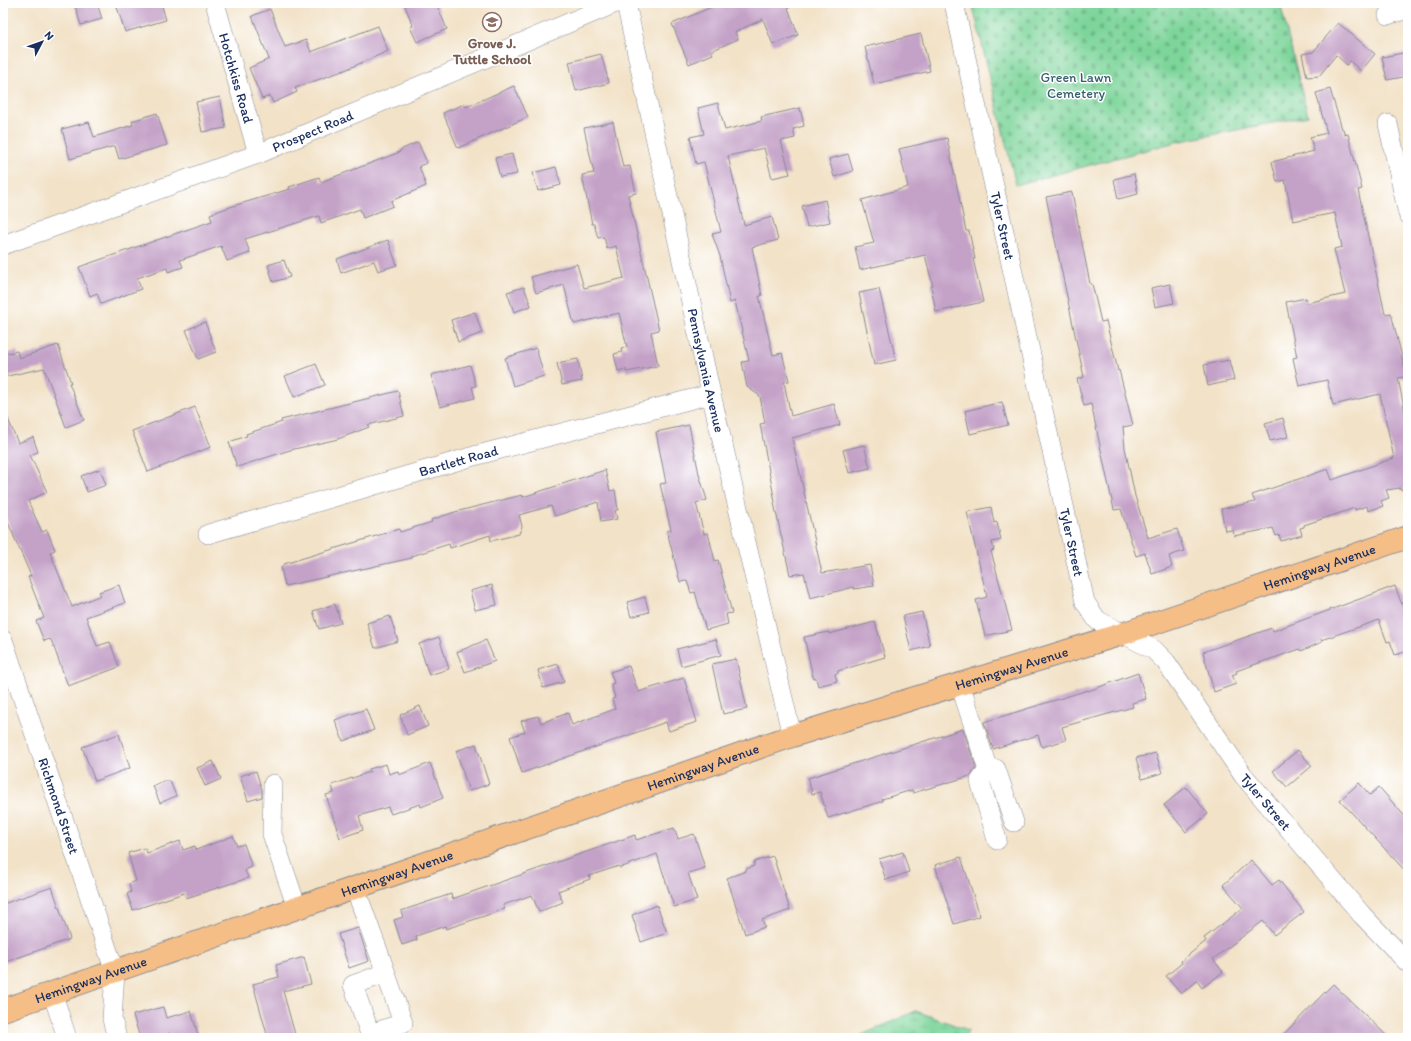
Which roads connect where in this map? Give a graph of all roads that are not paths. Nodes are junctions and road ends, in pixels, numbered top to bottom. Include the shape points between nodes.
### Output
1 (215, 3) edge
2 (616, 3) edge
3 (626, 3) edge
4 (954, 3) edge
5 (1408, 10) edge
6 (1388, 16) dead end
7 (1388, 124) dead end
8 (258, 154) junction
9 (1408, 214) edge
10 (3, 245) edge
11 (712, 394) junction
12 (208, 534) dead end
13 (1408, 537) edge
14 (1122, 634) junction
15 (3, 640) edge
16 (960, 684) junction
17 (792, 736) junction
18 (988, 770) junction
19 (273, 784) dead end
20 (1014, 822) dead end
21 (997, 840) dead end
22 (355, 888) junction
23 (297, 908) junction
24 (1408, 964) edge
25 (115, 972) junction
26 (386, 973) dead end
27 (52, 992) junction
28 (3, 1010) edge
29 (66, 1038) edge
30 (118, 1038) edge

1 - 8 street, Hotchkiss Road
2 - 8 street, Prospect Road
3 - 11 street, Pennsylvania Avenue
4 - 14 street, Tyler Street via 1085,602 1097,620
5 - 6 street
7 - 9 street
8 - 10 street, Prospect Road
11 - 12 street, Bartlett Road via 474,456
11 - 17 street, Pennsylvania Avenue
13 - 14 main road, Hemingway Avenue
14 - 16 main road, Hemingway Avenue
14 - 24 street, Tyler Street via 1154,650 1166,662 1243,775 1362,915
15 - 25 street, Richmond Street
16 - 17 main road, Hemingway Avenue
16 - 18 street
17 - 22 main road, Hemingway Avenue
18 - 20 street via 996,768
18 - 21 street via 980,781
19 - 23 street via 272,834
22 - 23 main road, Hemingway Avenue
22 - 26 street
23 - 25 main road, Hemingway Avenue
25 - 27 main road, Hemingway Avenue
25 - 30 street via 112,1019
27 - 28 main road, Hemingway Avenue
27 - 29 street

